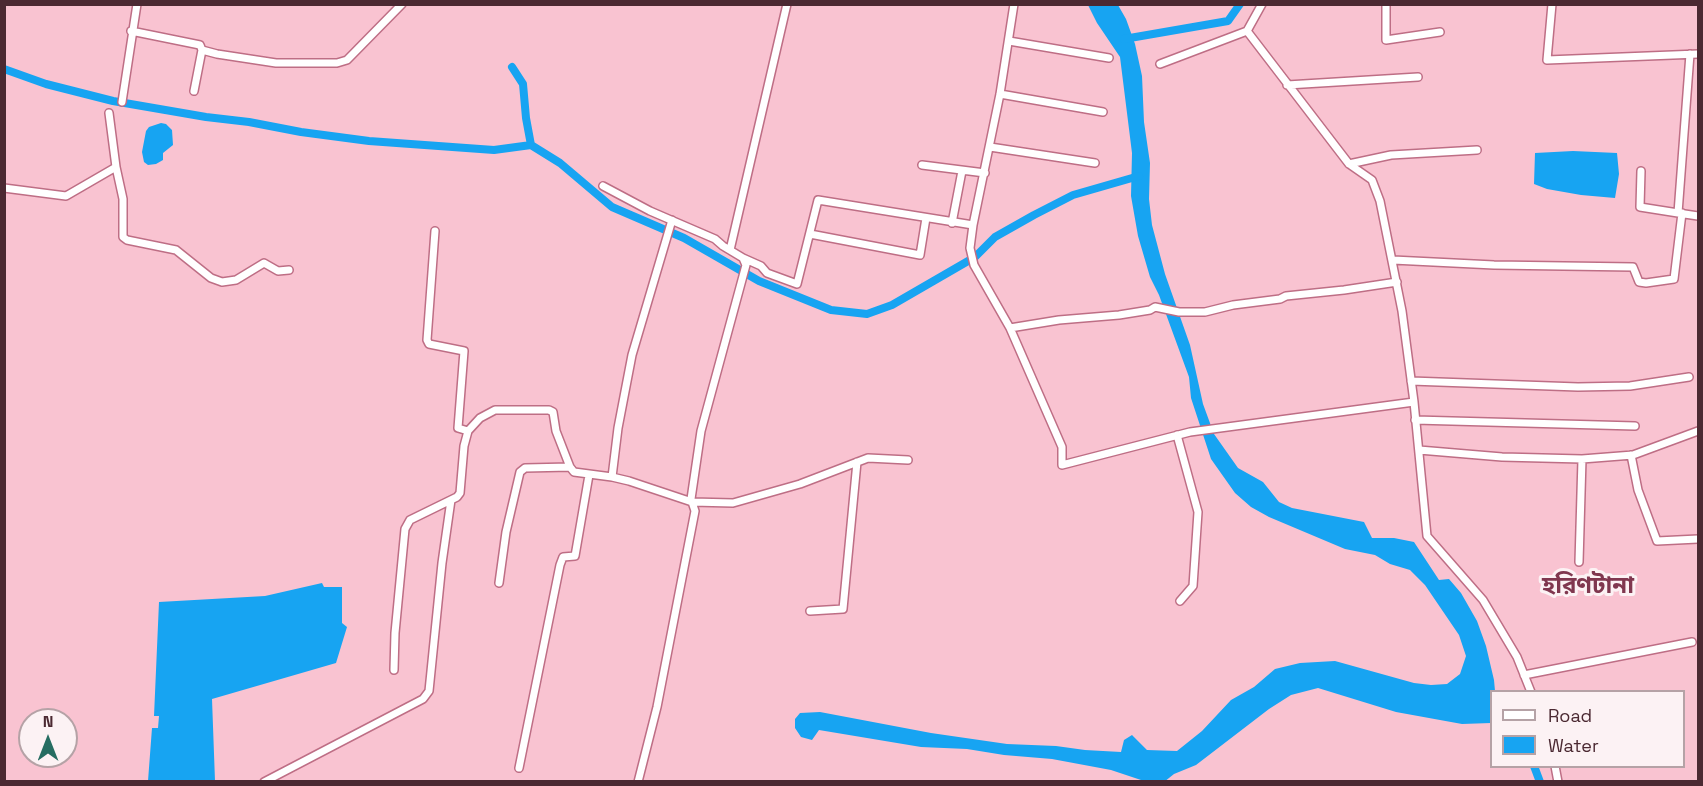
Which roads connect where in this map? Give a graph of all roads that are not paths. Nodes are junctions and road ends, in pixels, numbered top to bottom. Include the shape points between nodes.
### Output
1 (137, 4) edge
2 (402, 4) edge
3 (787, 4) edge
4 (1014, 4) edge
5 (1263, 4) edge
6 (1386, 4) edge
7 (1552, 4) edge
8 (1247, 30) junction
9 (132, 31) junction
10 (1440, 32) dead end
11 (1009, 41) junction
12 (202, 50) junction
13 (1694, 54) edge
14 (1108, 58) dead end
15 (1160, 64) dead end
16 (1418, 77) dead end
17 (1287, 85) junction
18 (194, 91) dead end
19 (1000, 94) junction
20 (122, 102) dead end
21 (1103, 112) dead end
22 (110, 113) dead end
23 (990, 147) junction
24 (1477, 150) dead end
25 (1095, 163) dead end
26 (1349, 164) junction
27 (922, 165) dead end
28 (116, 167) junction
29 (962, 171) junction
30 (1641, 171) dead end
31 (985, 173) junction
32 (603, 186) dead end
33 (4, 188) edge
34 (1680, 213) junction
35 (1698, 216) edge
36 (926, 218) junction
37 (672, 220) junction
38 (952, 223) junction
39 (973, 225) junction
40 (435, 231) dead end
41 (810, 234) junction
42 (730, 250) junction
43 (1393, 260) junction
44 (744, 261) junction
45 (289, 270) dead end
46 (1397, 282) junction
47 (1010, 328) junction
48 (1689, 377) dead end
49 (1411, 381) junction
50 (1414, 402) junction
51 (1415, 420) junction
52 (1635, 426) dead end
53 (468, 431) junction
54 (1698, 431) edge
55 (1177, 435) junction
56 (1419, 450) junction
57 (1630, 455) junction
58 (1582, 459) junction
59 (908, 460) dead end
60 (857, 462) junction
61 (570, 467) junction
62 (590, 475) junction
63 (612, 477) junction
64 (451, 500) junction
65 (692, 502) junction
66 (1698, 539) edge
67 (1579, 562) dead end
68 (499, 583) dead end
69 (1180, 601) dead end
70 (810, 610) dead end
71 (1692, 642) dead end
72 (394, 670) dead end
73 (1524, 675) junction
74 (1530, 690) edge
75 (519, 768) dead end
76 (264, 782) edge
77 (638, 782) edge

1 - 9 street
2 - 12 street via 347,60 337,63 276,63
3 - 42 street
4 - 11 street
5 - 8 street
6 - 10 street via 1386,40
7 - 13 street via 1547,60
8 - 15 street
8 - 17 street
9 - 12 street via 200,45
9 - 20 street
11 - 14 street
11 - 19 street
12 - 18 street
13 - 34 street
16 - 17 street
17 - 26 street
19 - 21 street
19 - 23 street
22 - 28 street
23 - 25 street
23 - 31 street
24 - 26 street via 1391,155
26 - 43 street via 1372,180
27 - 29 street
28 - 33 street via 66,196
28 - 45 street via 123,199 123,237 127,240 176,250 222,282 236,280 264,263 278,271
29 - 31 street
29 - 38 street
30 - 34 street via 1640,207
31 - 39 street
32 - 37 street
34 - 35 street
34 - 43 street via 1674,279 1639,282 1633,267
36 - 38 street
36 - 41 street via 818,200
36 - 41 street via 920,255
37 - 42 street
37 - 63 street via 632,355
38 - 39 street
39 - 47 street via 970,248 974,265
40 - 53 street via 427,340 429,344 464,351 459,428
41 - 44 street via 797,284
42 - 44 street
43 - 46 street
44 - 65 street via 701,431
46 - 47 street via 1286,296 1205,312 1155,307
46 - 49 street
47 - 55 street via 1062,447 1062,465
48 - 49 street via 1630,386 1578,387
49 - 50 street
50 - 51 street
50 - 55 street
51 - 52 street
51 - 56 street
53 - 61 street via 495,410 549,410 555,416 556,431
53 - 64 street via 460,493
54 - 57 street
55 - 69 street via 1198,512 1193,586
56 - 58 street
56 - 73 street via 1427,536 1483,600
57 - 58 street
57 - 66 street via 1657,541
58 - 67 street
59 - 60 street via 868,458
60 - 65 street via 733,503
60 - 70 street via 843,609
61 - 62 street via 574,472
61 - 68 street via 525,468 520,472
62 - 63 street
62 - 75 street via 575,556 563,557 560,565
63 - 65 street
64 - 72 street via 410,520 405,530
64 - 76 street via 429,691 423,699
65 - 77 street via 695,511 657,708
71 - 73 street
73 - 74 street

